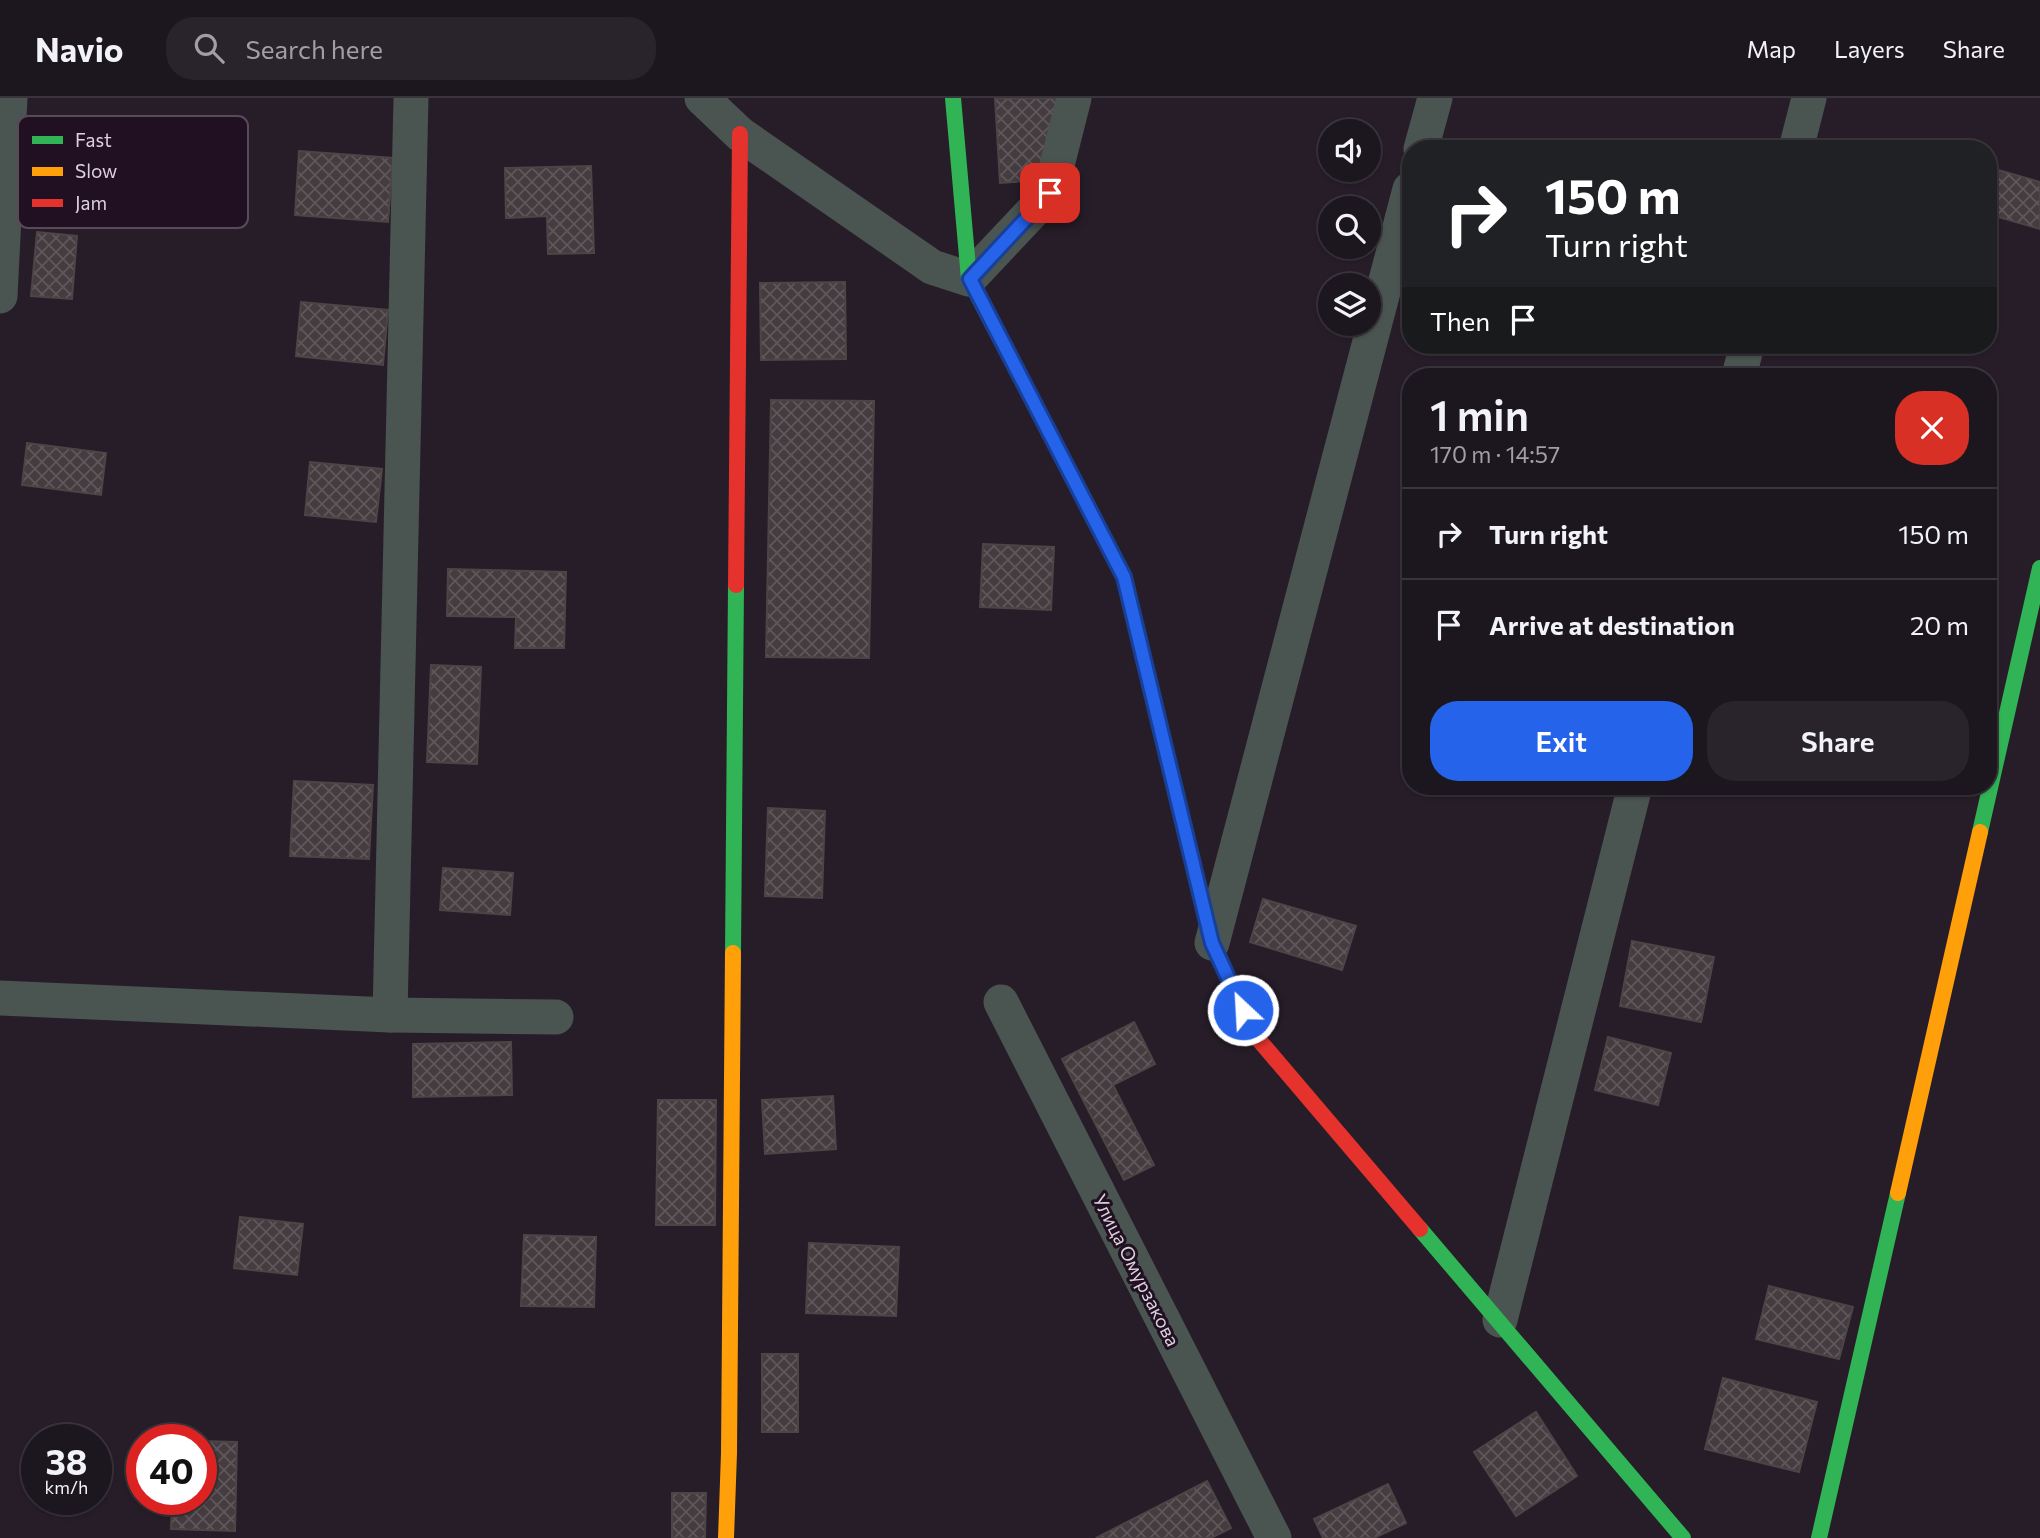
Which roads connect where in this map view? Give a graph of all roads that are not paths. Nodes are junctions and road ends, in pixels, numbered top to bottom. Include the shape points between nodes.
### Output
1 (10, 98) edge
2 (411, 98) edge
3 (702, 98) edge
4 (953, 98) edge
5 (1074, 98) edge
6 (1434, 98) edge
7 (1809, 98) edge
8 (740, 134) junction
9 (1423, 140) edge
10 (1798, 140) edge
11 (1402, 219) edge
12 (970, 279) junction
13 (0, 296) edge
14 (2040, 568) edge
15 (1997, 757) edge
16 (1633, 795) edge
17 (1988, 795) edge
18 (1212, 943) junction
19 (0, 998) edge
20 (1001, 1002) dead end
21 (390, 1016) junction
22 (556, 1017) dead end
23 (1500, 1320) junction
24 (726, 1538) edge
25 (1274, 1538) edge
26 (1683, 1538) edge
27 (1819, 1538) edge

1 - 13 street
2 - 21 street
3 - 8 street
4 - 12 street
5 - 12 street via 1050,193
6 - 9 street
7 - 10 street
8 - 12 street via 932,267
8 - 24 street
11 - 18 street
12 - 18 street via 1124,577
14 - 15 street
16 - 23 street
17 - 27 street
18 - 23 street via 1253,1033
19 - 21 street
20 - 25 street, Улица Омурзакова
21 - 22 street
23 - 26 street

